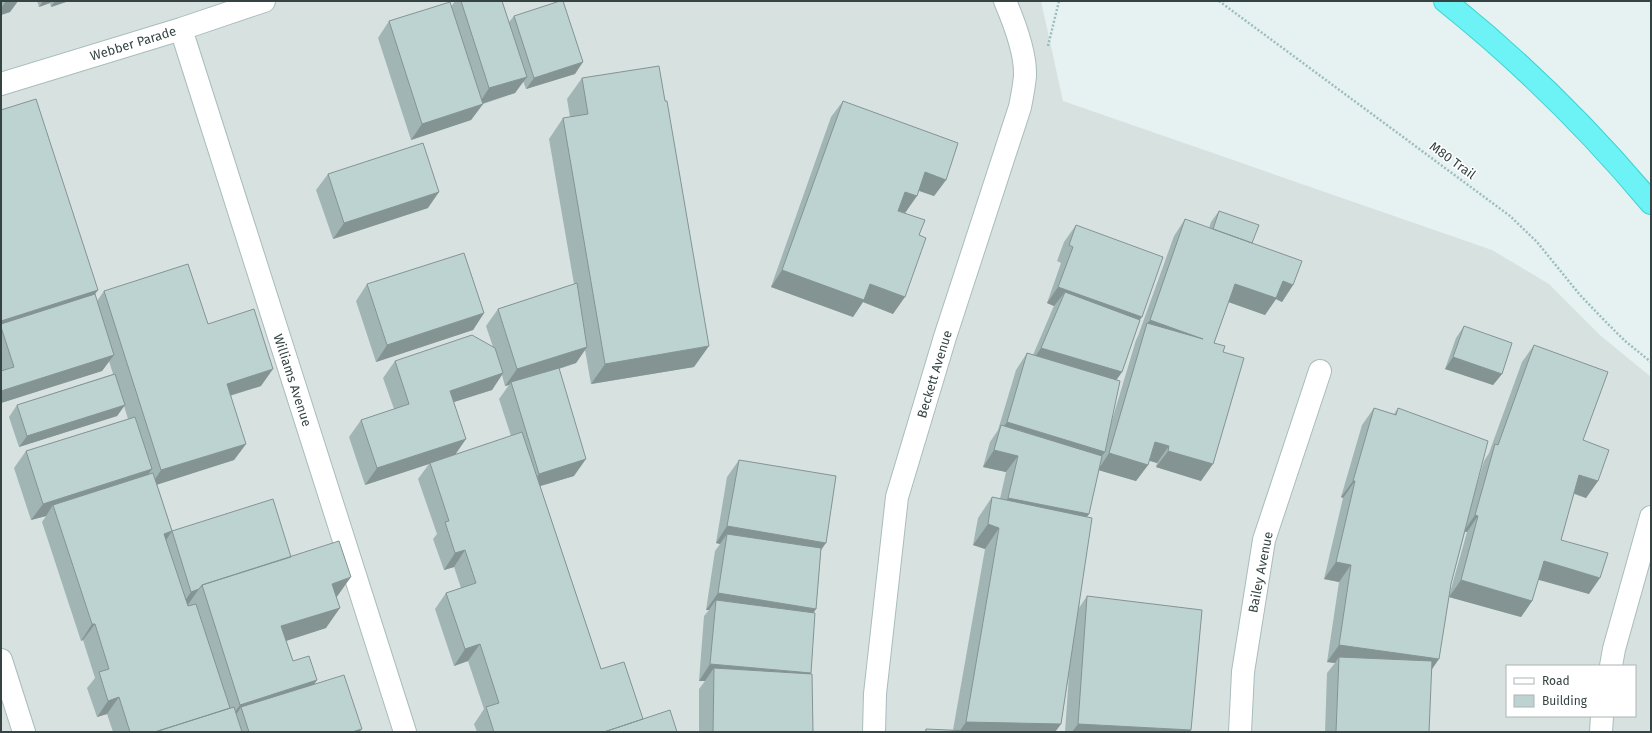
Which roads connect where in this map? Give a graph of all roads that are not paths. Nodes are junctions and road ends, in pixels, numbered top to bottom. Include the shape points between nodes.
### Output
1 (264, 1) edge
2 (1005, 1) edge
3 (1445, 1) edge
4 (181, 29) junction
5 (1, 84) edge
6 (1651, 203) edge
7 (1320, 371) dead end
8 (1651, 517) edge
9 (1, 660) edge
10 (1611, 665) edge
11 (1602, 717) edge
12 (24, 732) edge
13 (405, 732) edge
14 (874, 732) edge
15 (1240, 732) edge
16 (1601, 732) edge

1 - 4 street, Webber Parade
2 - 14 street, Beckett Avenue via 1021,46 1025,75 1020,107 947,330 897,497 876,687
3 - 6 highway via 1510,56 1568,111
4 - 5 street, Webber Parade
4 - 13 street, Williams Avenue
7 - 15 street, Bailey Avenue via 1264,540 1243,672
8 - 10 street
9 - 12 street
11 - 16 street

